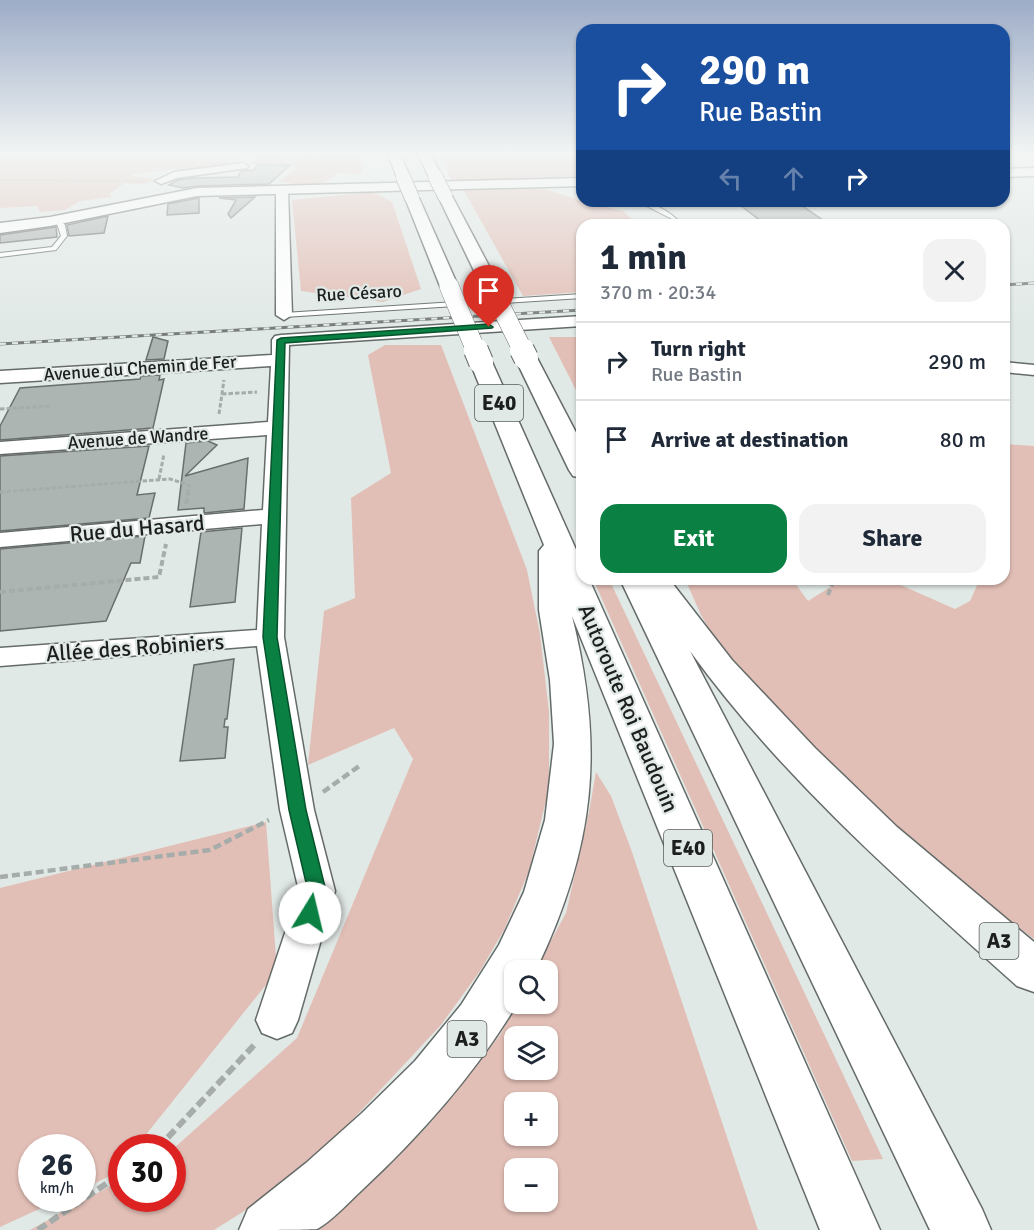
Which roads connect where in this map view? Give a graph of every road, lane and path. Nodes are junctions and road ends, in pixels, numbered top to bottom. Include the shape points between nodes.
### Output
1 (100, 211) edge
2 (282, 211) edge
3 (418, 211) edge
4 (453, 211) edge
5 (661, 211) edge
6 (675, 219) edge
7 (59, 221) junction
8 (0, 228) edge
9 (0, 255) edge
10 (576, 296) edge
11 (576, 321) edge
12 (282, 338) junction
13 (227, 363) junction
14 (1010, 368) edge
15 (1034, 370) edge
16 (0, 377) edge
17 (278, 391) junction
18 (222, 394) junction
19 (52, 406) dead end
20 (2, 409) edge
21 (0, 415) edge
22 (276, 428) junction
23 (217, 433) junction
24 (0, 448) edge
25 (576, 458) edge
26 (0, 492) edge
27 (273, 516) junction
28 (176, 524) junction
29 (554, 533) junction
30 (0, 540) edge
31 (576, 585) edge
32 (576, 585) edge
33 (639, 585) edge
34 (658, 585) edge
35 (832, 585) edge
36 (0, 592) edge
37 (828, 595) dead end
38 (270, 637) junction
39 (0, 657) edge
40 (362, 764) dead end
41 (297, 810) junction
42 (0, 877) edge
43 (965, 909) junction
44 (1034, 957) edge
45 (1034, 971) edge
46 (277, 1020) joint
47 (172, 1134) edge
48 (108, 1182) edge
49 (38, 1230) edge
50 (269, 1230) edge
51 (850, 1230) edge
52 (961, 1230) edge

1 - 7 main road
2 - 12 street, Rue Césaro
3 - 29 main road, Autoroute Roi Baudouin / E40, bridge
4 - 25 main road, E40, bridge
5 - 6 lane
7 - 8 main road
7 - 9 lane via 64,236 54,249
10 - 12 lane, Rue Césaro
11 - 12 street, Avenue du Chemin de Fer
12 - 13 street, Avenue du Chemin de Fer
12 - 17 street
13 - 16 street, Avenue du Chemin de Fer
13 - 18 path
14 - 15 street
17 - 18 path
17 - 22 street
18 - 23 path
19 - 20 path
20 - 21 path
22 - 23 street, Avenue de Wandre
22 - 27 street
23 - 24 street, Avenue de Wandre
26 - 28 path via 170,479 189,485
27 - 28 street, Rue du Hasard
27 - 38 street
28 - 30 street, Rue du Hasard
28 - 36 path via 159,577
29 - 31 main road, Autoroute Roi Baudouin / E40
29 - 50 main road, A3 via 555,612 572,708 573,746 567,824 544,902 493,1002 438,1076 374,1142
32 - 51 main road, Autoroute Roi Baudouin / E40
33 - 52 main road
34 - 43 main road, A3 via 720,668 767,722 882,839
35 - 37 path
38 - 39 street, Allée des Robiniers
38 - 41 street
40 - 41 path
41 - 42 path via 210,850
41 - 46 street via 317,891
43 - 44 main road, A3
43 - 45 main road, A3
46 - 47 path
48 - 49 path

